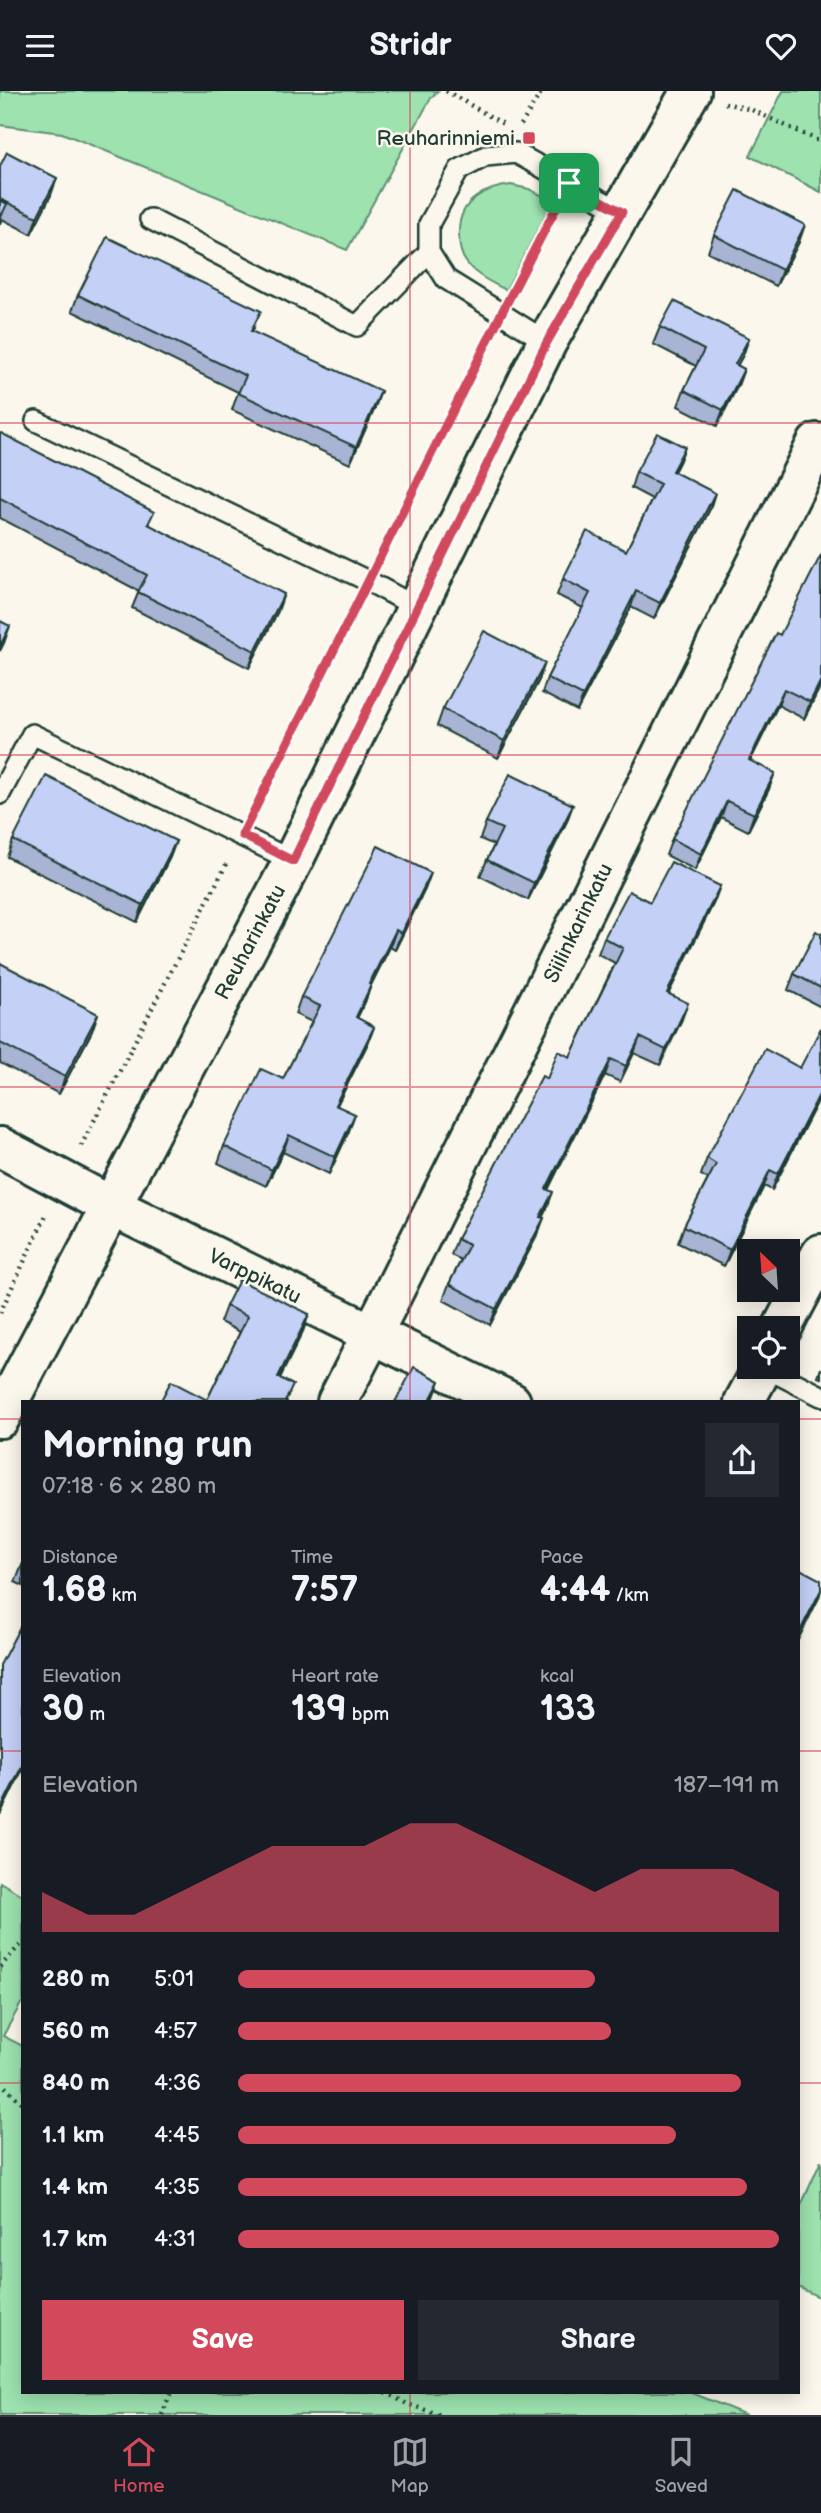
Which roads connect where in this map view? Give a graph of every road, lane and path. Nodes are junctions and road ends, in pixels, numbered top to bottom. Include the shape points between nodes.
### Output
1 (446, 91) edge
2 (542, 91) edge
3 (703, 96) edge
4 (506, 125) dead end
5 (517, 131) dead end
6 (821, 142) edge
7 (569, 183) junction
8 (622, 212) junction
9 (150, 219) dead end
10 (429, 252) junction
11 (501, 314) junction
12 (547, 342) junction
13 (36, 421) dead end
14 (817, 443) dead end
15 (368, 581) junction
16 (418, 608) junction
17 (0, 795) edge
18 (242, 835) junction
19 (293, 861) junction
20 (0, 1147) edge
21 (63, 1180) junction
22 (111, 1206) junction
23 (821, 1254) edge
24 (0, 1313) edge
25 (788, 1316) edge
26 (373, 1335) junction
27 (756, 1379) edge
28 (787, 1379) edge
29 (821, 1396) edge
30 (5, 1397) edge
31 (338, 1400) edge
32 (507, 1400) edge
33 (745, 1400) edge
34 (21, 1944) edge
35 (0, 1967) edge
36 (0, 2082) edge
37 (21, 2101) edge
38 (170, 2394) edge
39 (389, 2394) edge
40 (162, 2415) edge
41 (441, 2415) edge

1 - 4 path
2 - 5 path
3 - 6 path via 752,110
3 - 8 street, Reuharinkatu
7 - 8 lane
7 - 10 lane via 516,153 486,156 459,170 429,223
7 - 11 path
8 - 12 street, Reuharinkatu
9 - 10 lane via 357,326
10 - 11 lane via 446,279
11 - 12 lane
11 - 15 path
12 - 16 street, Reuharinkatu
13 - 15 lane
14 - 26 street, Siilinkarinkatu
15 - 16 lane
15 - 18 path
16 - 19 street, Reuharinkatu
17 - 18 lane via 32,734
18 - 19 lane
18 - 21 path
19 - 22 street, Reuharinkatu
20 - 21 street, Varppikatu
21 - 22 street, Varppikatu
21 - 24 path
22 - 26 street, Varppikatu
22 - 30 street, Reuharinkatu
23 - 25 street
26 - 31 street, Siilinkarinkatu
26 - 32 street, Varppikatu
27 - 33 street
28 - 29 lane
34 - 35 path
36 - 37 path
38 - 40 path
39 - 41 path via 407,2405

